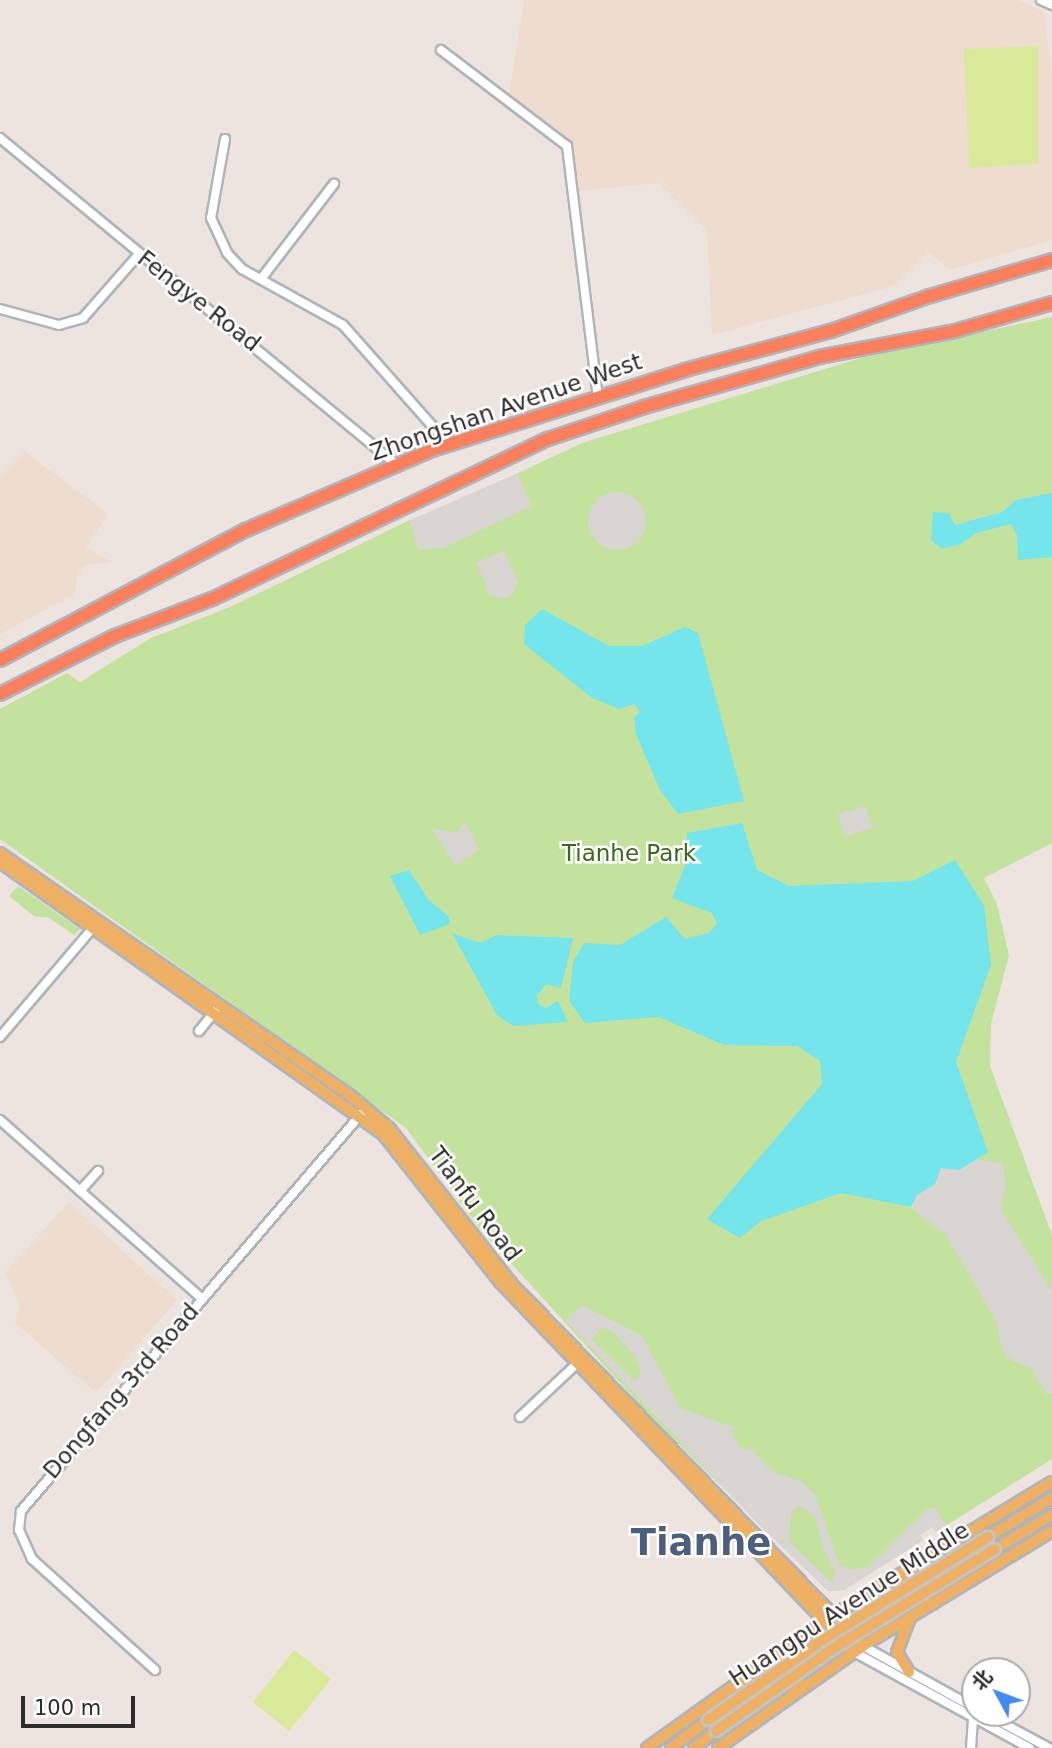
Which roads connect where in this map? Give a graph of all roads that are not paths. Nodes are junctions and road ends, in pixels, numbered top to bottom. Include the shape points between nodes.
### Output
1 (1041, 0) edge
2 (1052, 5) edge
3 (441, 50) dead end
4 (0, 138) edge
5 (225, 139) dead end
6 (334, 184) dead end
7 (139, 254) junction
8 (1052, 260) edge
9 (261, 279) junction
10 (1052, 303) edge
11 (0, 309) edge
12 (598, 398) junction
13 (449, 444) junction
14 (397, 465) junction
15 (1, 657) edge
16 (0, 694) edge
17 (0, 852) edge
18 (0, 862) edge
19 (96, 924) junction
20 (215, 1012) junction
21 (199, 1031) dead end
22 (0, 1037) edge
23 (364, 1112) junction
24 (0, 1120) edge
25 (97, 1171) dead end
26 (80, 1191) junction
27 (201, 1298) junction
28 (580, 1361) junction
29 (520, 1417) dead end
30 (1052, 1482) edge
31 (1052, 1498) edge
32 (1052, 1515) edge
33 (1052, 1531) edge
34 (911, 1567) junction
35 (933, 1604) junction
36 (833, 1615) junction
37 (911, 1617) junction
38 (823, 1622) junction
39 (859, 1649) junction
40 (768, 1659) junction
41 (155, 1670) dead end
42 (908, 1672) junction
43 (793, 1694) junction
44 (961, 1700) edge
45 (961, 1711) edge
46 (972, 1727) edge
47 (990, 1727) edge
48 (1010, 1727) edge
49 (648, 1748) edge
50 (671, 1748) edge
51 (694, 1748) edge
52 (718, 1748) edge
53 (971, 1748) edge
54 (1029, 1748) edge
55 (1049, 1748) edge

1 - 2 street
3 - 12 street via 567,146
4 - 7 street, Fengye Road
5 - 9 street via 211,218 215,234 233,260
6 - 9 street
7 - 11 street via 83,318 59,325
7 - 14 street, Fengye Road
8 - 12 highway, Zhongshan Avenue West via 831,331
9 - 13 street via 343,325
10 - 16 highway, Zhongshan Avenue West via 956,331 819,357 548,439 212,599 115,636
12 - 13 highway, Zhongshan Avenue West
13 - 14 highway, Zhongshan Avenue West
14 - 15 highway, Zhongshan Avenue West via 307,500
17 - 19 main road, Tianfu Road
18 - 19 main road, Tianfu Road
19 - 20 main road, Tianfu Road
19 - 22 street
19 - 23 main road, Tianfu Road
20 - 21 street
20 - 23 main road, Tianfu Road
23 - 27 street, Dongfang 3rd Road
23 - 28 main road, Tianfu Road via 413,1154 485,1254
24 - 26 street
25 - 26 street
26 - 27 street
27 - 41 street, Dongfang 3rd Road via 21,1511 19,1530 32,1559
28 - 29 street
28 - 36 main road, Tianfu Road
28 - 38 main road, Tianfu Road
30 - 34 main road
31 - 50 main road, Huangpu Avenue Middle, bridge via 825,1638
32 - 51 main road, Huangpu Avenue Middle, bridge via 837,1646
33 - 35 main road
34 - 35 main road via 905,1581 907,1593 915,1601
34 - 36 main road
35 - 37 main road
36 - 38 main road
36 - 39 main road, Tianfu Road
37 - 39 main road
37 - 42 main road via 897,1647
38 - 39 main road, Tianfu Road
38 - 40 main road
39 - 42 street
39 - 43 main road
39 - 45 street
40 - 43 main road via 787,1658 797,1668 799,1681
40 - 49 main road
42 - 44 street
43 - 52 main road
46 - 53 street
47 - 54 street
48 - 55 street

